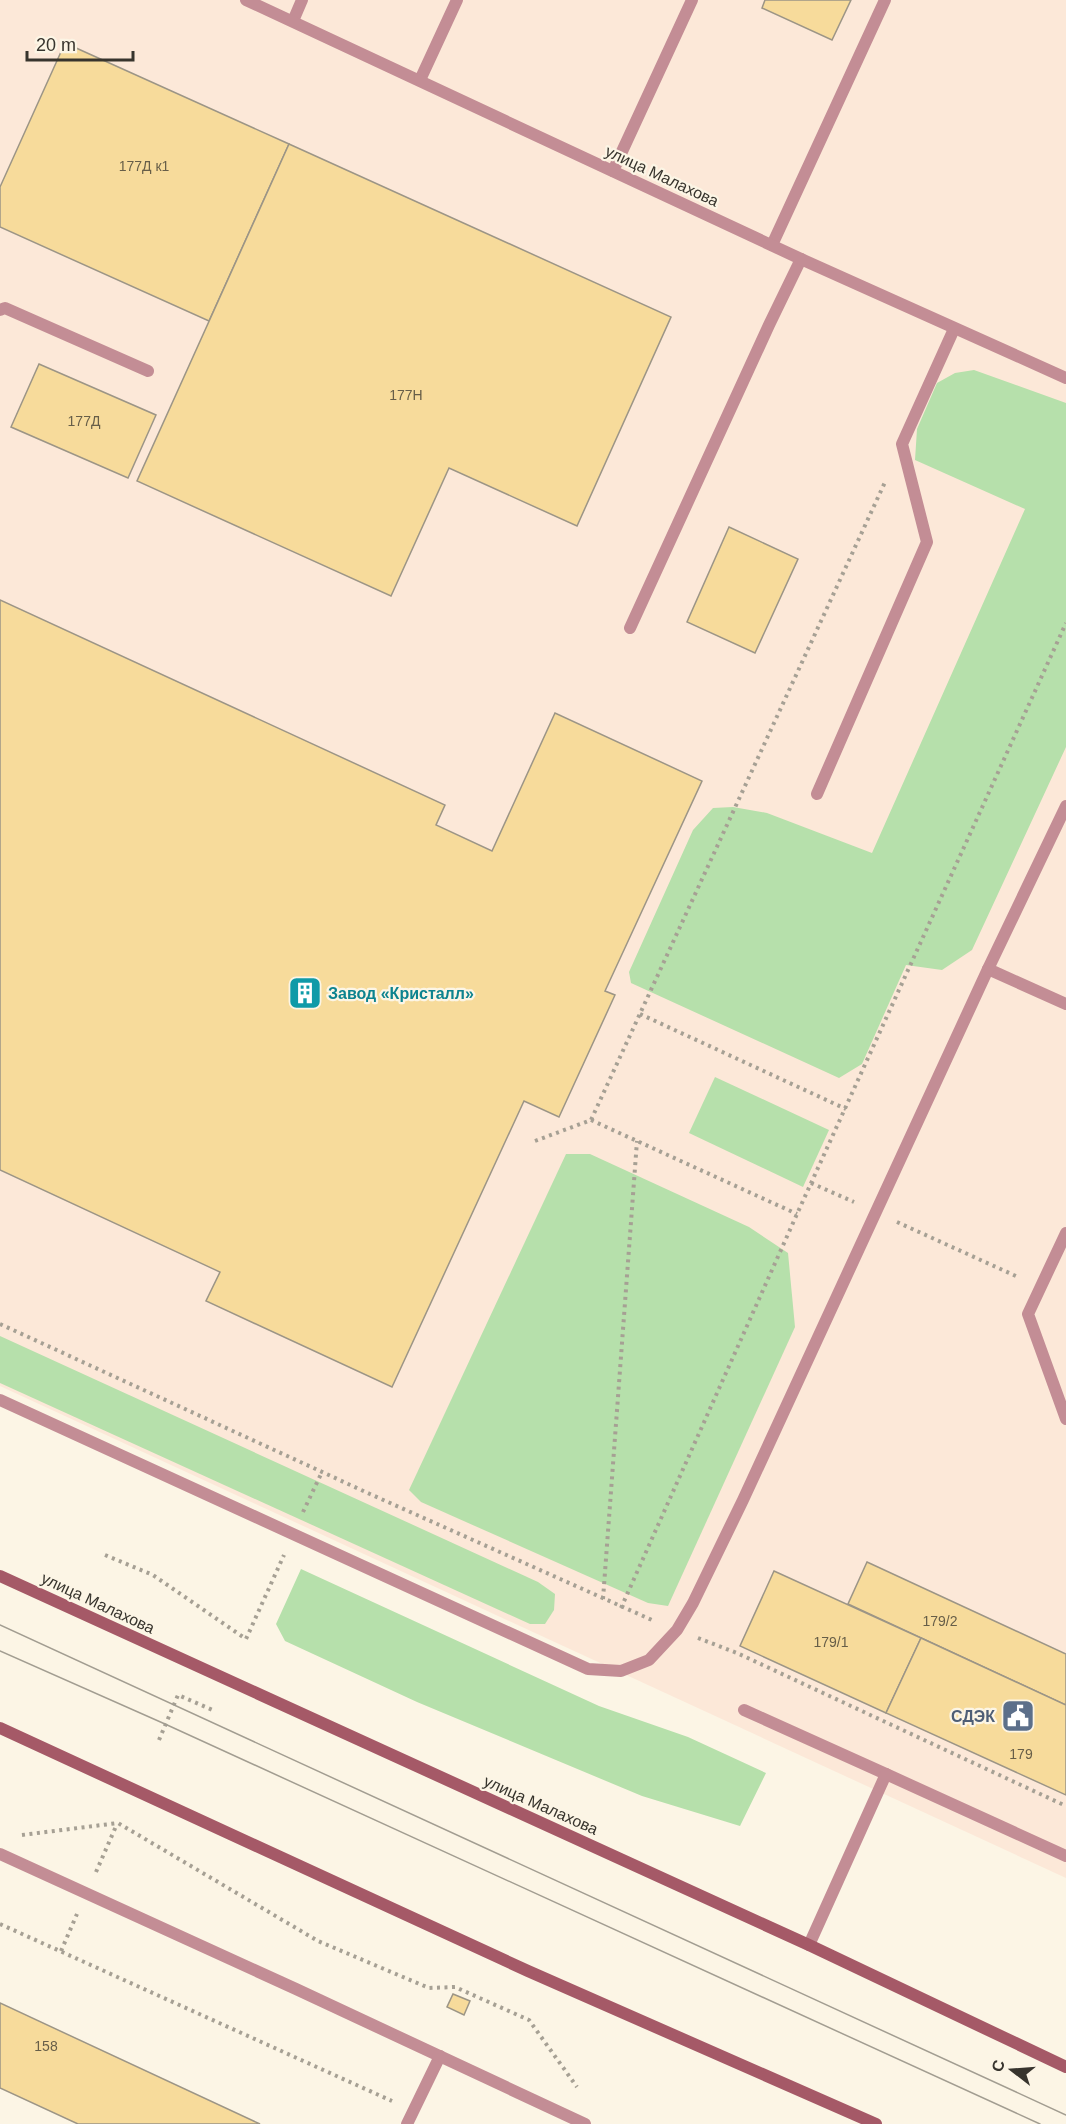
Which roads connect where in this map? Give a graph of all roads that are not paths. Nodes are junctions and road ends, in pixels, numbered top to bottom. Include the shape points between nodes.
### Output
1 (246, 0) edge
2 (302, 0) edge
3 (457, 0) edge
4 (692, 0) edge
5 (885, 0) edge
6 (292, 21) junction
7 (420, 80) junction
8 (613, 171) junction
9 (771, 245) junction
10 (801, 259) junction
11 (0, 310) edge
12 (954, 329) junction
13 (148, 371) dead end
14 (1066, 378) edge
15 (630, 628) dead end
16 (818, 794) dead end
17 (1066, 806) edge
18 (988, 969) junction
19 (1066, 1004) edge
20 (1066, 1233) edge
21 (0, 1400) edge
22 (1066, 1419) edge
23 (0, 1576) edge
24 (744, 1710) dead end
25 (0, 1728) edge
26 (886, 1774) junction
27 (0, 1854) edge
28 (1066, 1856) edge
29 (809, 1945) junction
30 (440, 2056) junction
31 (1066, 2066) edge
32 (407, 2124) edge
33 (585, 2124) edge
34 (876, 2124) edge

1 - 6 street, улица Малахова
2 - 6 street
3 - 7 street
4 - 8 street
5 - 9 street
6 - 7 street, улица Малахова
7 - 8 street, улица Малахова
8 - 9 street, улица Малахова
9 - 10 street, улица Малахова
10 - 12 street, улица Малахова
10 - 15 street
11 - 13 street via 5,308
12 - 14 street, улица Малахова
12 - 16 street via 902,444 927,542
17 - 18 street
18 - 19 street
18 - 21 street via 693,1603 677,1630 649,1660 621,1671 588,1669
20 - 22 street via 1028,1314
23 - 29 main road, улица Малахова
24 - 26 street
25 - 34 main road via 518,1966
26 - 28 street
26 - 29 street
27 - 30 street
29 - 31 main road, улица Малахова
30 - 32 street
30 - 33 street

